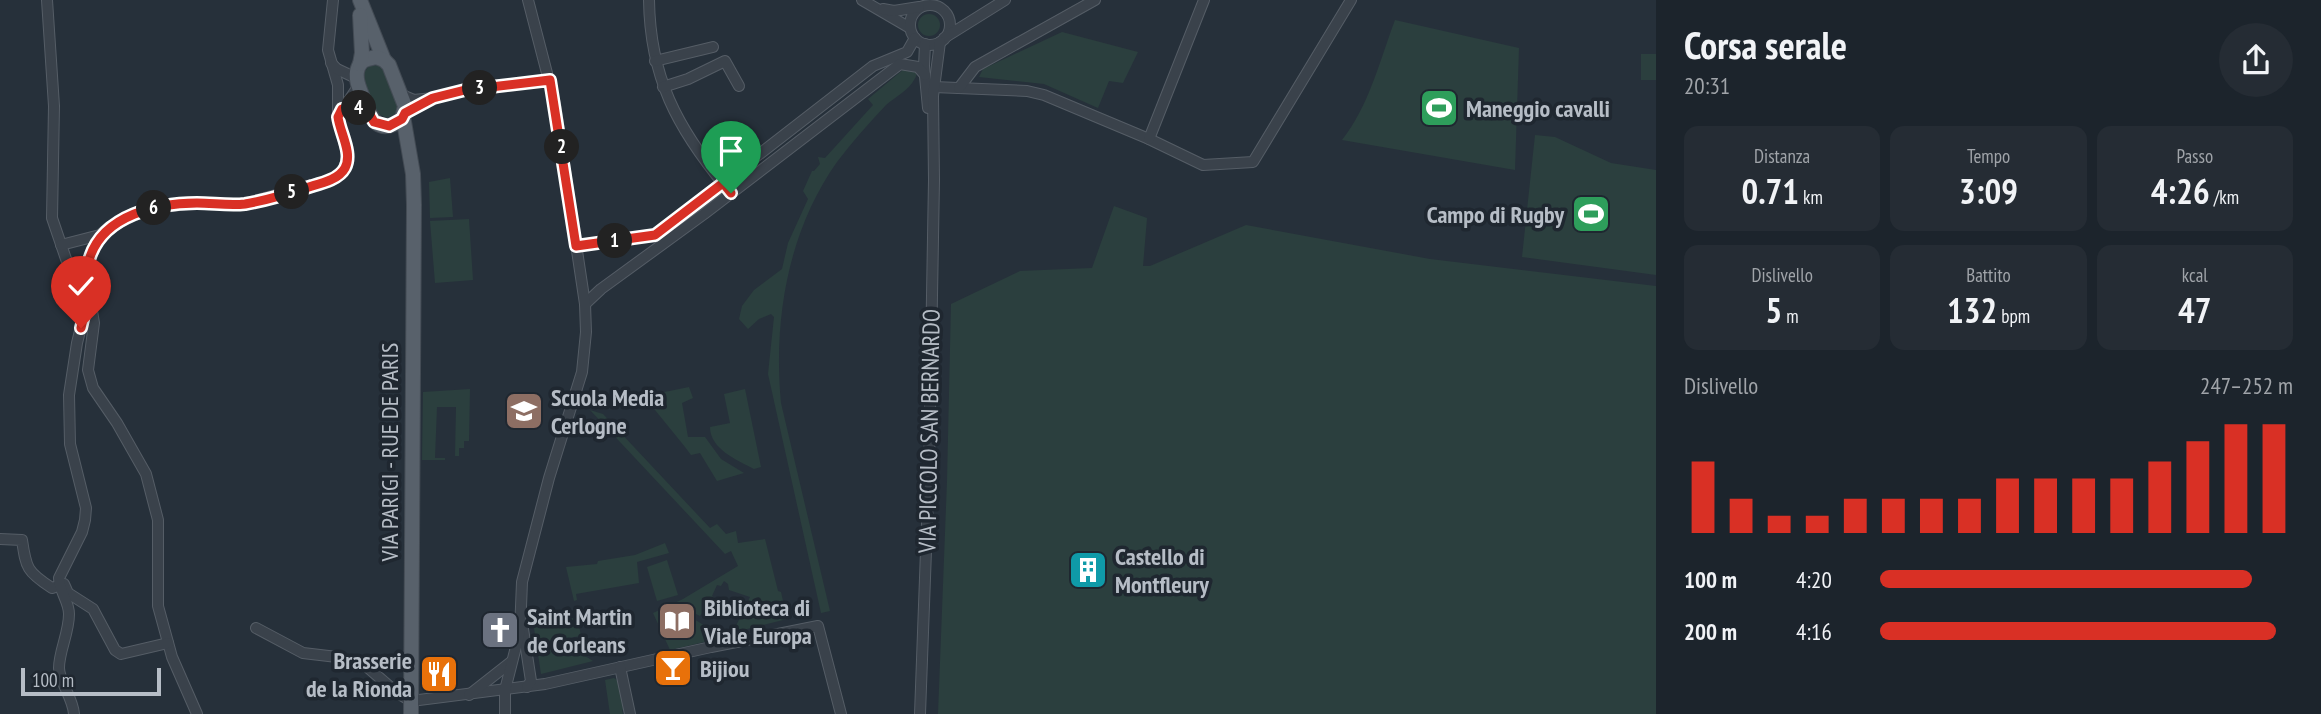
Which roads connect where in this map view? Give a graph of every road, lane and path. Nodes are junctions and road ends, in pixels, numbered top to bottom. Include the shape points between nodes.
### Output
1 (47, 0) edge
2 (333, 0) edge
3 (359, 0) edge
4 (528, 0) edge
5 (649, 0) edge
6 (862, 0) edge
7 (1005, 0) edge
8 (1094, 0) edge
9 (1204, 0) edge
10 (1351, 0) edge
11 (926, 3) edge
12 (877, 8) junction
13 (919, 40) junction
14 (942, 40) junction
15 (713, 47) dead end
16 (384, 60) junction
17 (655, 61) junction
18 (331, 63) junction
19 (360, 64) junction
20 (900, 64) junction
21 (925, 75) junction
22 (550, 80) junction
23 (358, 82) junction
24 (739, 86) dead end
25 (663, 87) junction
26 (934, 88) junction
27 (955, 88) junction
28 (400, 94) junction
29 (433, 98) junction
30 (368, 111) junction
31 (340, 113) junction
32 (404, 115) junction
33 (386, 126) junction
34 (1149, 139) junction
35 (934, 149) junction
36 (723, 183) junction
37 (414, 191) junction
38 (731, 193) junction
39 (100, 235) junction
40 (61, 245) junction
41 (576, 246) junction
42 (86, 294) junction
43 (585, 304) junction
44 (0, 538) edge
45 (59, 586) junction
46 (521, 615) junction
47 (256, 628) dead end
48 (168, 643) junction
49 (513, 660) junction
50 (620, 667) junction
51 (528, 681) junction
52 (505, 690) junction
53 (469, 695) junction
54 (411, 708) edge
55 (74, 714) edge
56 (197, 714) edge
57 (505, 714) edge
58 (630, 714) edge
59 (841, 714) edge
60 (920, 714) edge

1 - 40 street via 54,106 52,218
2 - 18 street
3 - 16 main road, VIA PARIGI - RUE DE PARIS
3 - 19 main road, VIA PARIGI - RUE DE PARIS
4 - 22 street
5 - 17 street
6 - 12 street
7 - 14 street
8 - 27 street, VIA PICCOLO SAN BERNARDO via 975,67
9 - 34 street
10 - 34 street via 1253,162 1203,165
11 - 12 street via 907,10
11 - 13 street via 911,19
11 - 14 street via 939,7 950,22
12 - 13 street
13 - 14 street
13 - 20 street via 911,57
13 - 21 street, VIA PICCOLO SAN BERNARDO
13 - 26 street, VIA PICCOLO SAN BERNARDO
13 - 36 street via 907,52 873,66
14 - 26 street, VIA PICCOLO SAN BERNARDO
15 - 17 street
16 - 19 main road via 369,58
16 - 28 main road, VIA PARIGI - RUE DE PARIS
17 - 25 street
18 - 19 street
18 - 23 street
18 - 31 street
19 - 23 main road, VIA PARIGI - RUE DE PARIS
20 - 21 street via 918,67
20 - 38 street
21 - 35 street, VIA PICCOLO SAN BERNARDO
22 - 29 street
22 - 41 street
23 - 30 main road
23 - 31 street
24 - 25 street via 724,61
25 - 36 street via 675,115
26 - 27 street
26 - 35 street, VIA PICCOLO SAN BERNARDO
27 - 34 street via 1044,94
27 - 35 street, VIA PICCOLO SAN BERNARDO via 936,110
28 - 29 street via 414,100
28 - 32 main road, VIA PARIGI - RUE DE PARIS
29 - 32 street
30 - 31 street via 356,107
30 - 33 main road, VIA PARIGI - RUE DE PARIS via 374,122
31 - 39 street via 348,158 337,177 243,204 147,209
32 - 33 main road
32 - 37 main road, VIA PARIGI - RUE DE PARIS
33 - 37 main road, VIA PARIGI - RUE DE PARIS via 400,138
35 - 60 street, VIA PICCOLO SAN BERNARDO
36 - 38 street
36 - 41 street via 655,235
37 - 54 main road, VIA PARIGI - RUE DE PARIS
38 - 43 street
39 - 40 street
39 - 42 street via 88,263
40 - 42 street
41 - 43 street
42 - 45 street via 69,395 71,444 85,520
42 - 48 street via 94,323 88,370 93,388 146,474 158,520 158,606
43 - 46 street via 582,372 527,562
44 - 45 street via 22,540 26,566 34,577 52,588
45 - 48 street via 64,584 68,593 93,608 121,654
45 - 55 street via 69,610 59,669
46 - 49 street
46 - 51 street
47 - 54 street via 303,653 366,666
48 - 56 street
49 - 51 street via 519,660
49 - 52 street
49 - 53 street
50 - 51 street via 545,684
50 - 58 street
50 - 59 street via 818,626
51 - 52 street
52 - 53 street
52 - 57 street
53 - 54 street

